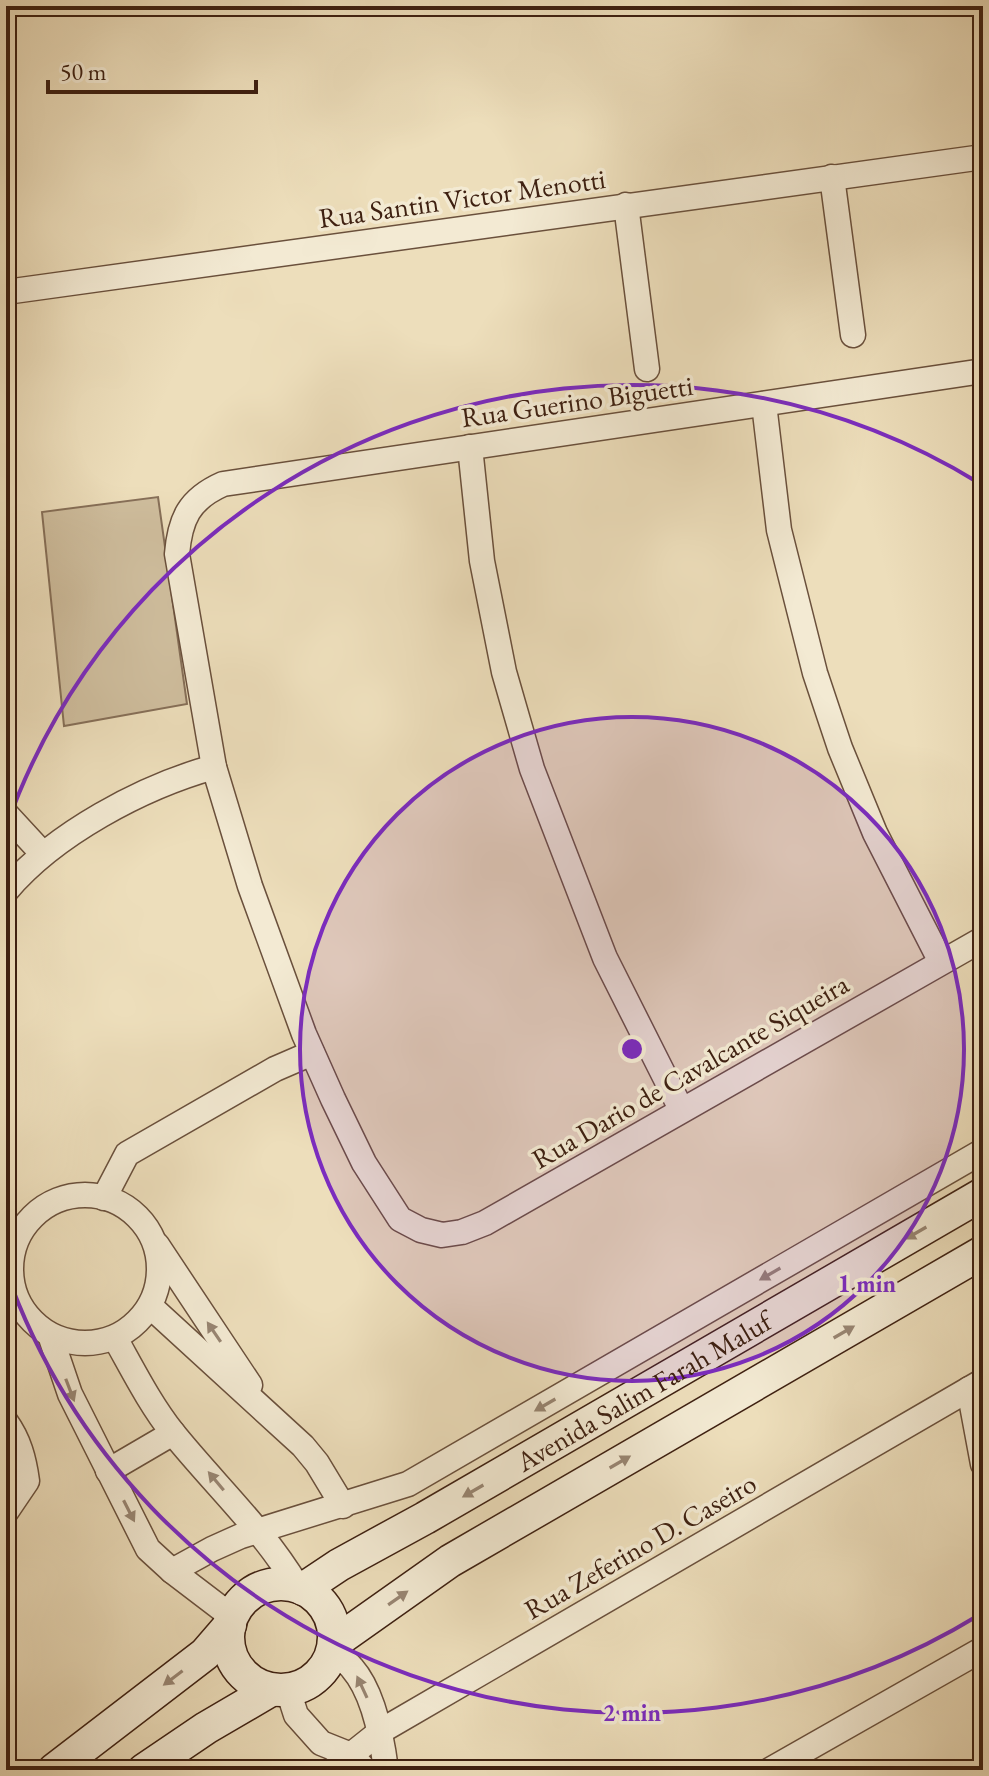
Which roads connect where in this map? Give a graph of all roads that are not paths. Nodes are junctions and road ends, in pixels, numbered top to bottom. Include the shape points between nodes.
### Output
1 (983, 157) edge
2 (832, 177) junction
3 (626, 205) junction
4 (6, 292) edge
5 (853, 335) dead end
6 (647, 369) dead end
7 (983, 371) edge
8 (764, 404) junction
9 (470, 447) junction
10 (214, 767) junction
11 (6, 814) edge
12 (42, 853) junction
13 (6, 891) edge
14 (983, 939) edge
15 (941, 962) junction
16 (312, 1053) junction
17 (681, 1109) junction
18 (983, 1151) edge
19 (983, 1194) edge
20 (104, 1198) junction
21 (151, 1236) junction
22 (983, 1252) edge
23 (9, 1257) edge
24 (150, 1306) junction
25 (50, 1335) junction
26 (115, 1338) junction
27 (976, 1385) edge
28 (274, 1420) junction
29 (6, 1422) edge
30 (173, 1433) junction
31 (983, 1464) edge
32 (108, 1471) junction
33 (343, 1506) junction
34 (6, 1512) edge
35 (258, 1531) junction
36 (172, 1571) junction
37 (300, 1588) junction
38 (230, 1621) junction
39 (333, 1648) junction
40 (983, 1649) edge
41 (280, 1690) junction
42 (381, 1731) junction
43 (349, 1765) edge
44 (54, 1770) edge
45 (144, 1770) edge
46 (386, 1770) edge
47 (770, 1770) edge

1 - 2 street, Rua Santin Victor Menotti
2 - 3 street, Rua Santin Victor Menotti
2 - 5 street
3 - 4 street, Rua Santin Victor Menotti
3 - 6 street
7 - 8 street, Rua Guerino Biguetti
8 - 9 street, Rua Guerino Biguetti
8 - 15 street via 779,530 815,673 875,833
9 - 10 street, Rua Guerino Biguetti via 223,484 203,493 189,510 177,554
9 - 17 street via 482,561 504,672 532,769 605,958
10 - 12 street via 152,788
10 - 16 street via 250,886
11 - 12 street
12 - 13 street
14 - 15 street, Rua Dario de Cavalcante Siqueira
15 - 17 street, Rua Dario de Cavalcante Siqueira
16 - 17 street, Rua Dario de Cavalcante Siqueira via 364,1163 400,1219 442,1235 485,1223
16 - 20 street via 127,1154
18 -> 33 street via 408,1484
19 -> 37 main road, Avenida Salim Farah Maluf
20 - 21 street via 137,1216
20 - 23 street via 70,1196 47,1204 28,1220
21 - 24 street via 158,1283
28 -> 21 street
39 -> 22 main road, Avenida Salim Farah Maluf via 450,1561
23 - 25 street via 13,1292 25,1314
24 - 26 street
24 - 28 street
25 - 26 street via 91,1344
25 -> 32 street via 70,1394
26 - 30 street
27 - 31 street
27 - 42 street, Rua Zeferino D. Caseiro
28 - 33 street via 317,1463
29 - 34 street via 15,1433 27,1481
30 - 32 street
35 -> 30 street
32 -> 36 street via 148,1549
33 - 35 street
35 - 36 street
35 - 37 street
36 - 38 street
37 - 38 main road via 273,1585 256,1590
37 - 39 main road via 329,1618
38 - 41 main road via 229,1647 243,1675 256,1685
38 -> 44 main road via 205,1654
39 - 41 main road via 315,1678
42 -> 39 street via 361,1682
40 - 47 street
41 - 43 street via 321,1743
41 - 45 main road via 206,1728
42 - 43 street, Rua Zeferino D. Caseiro
42 - 46 street

